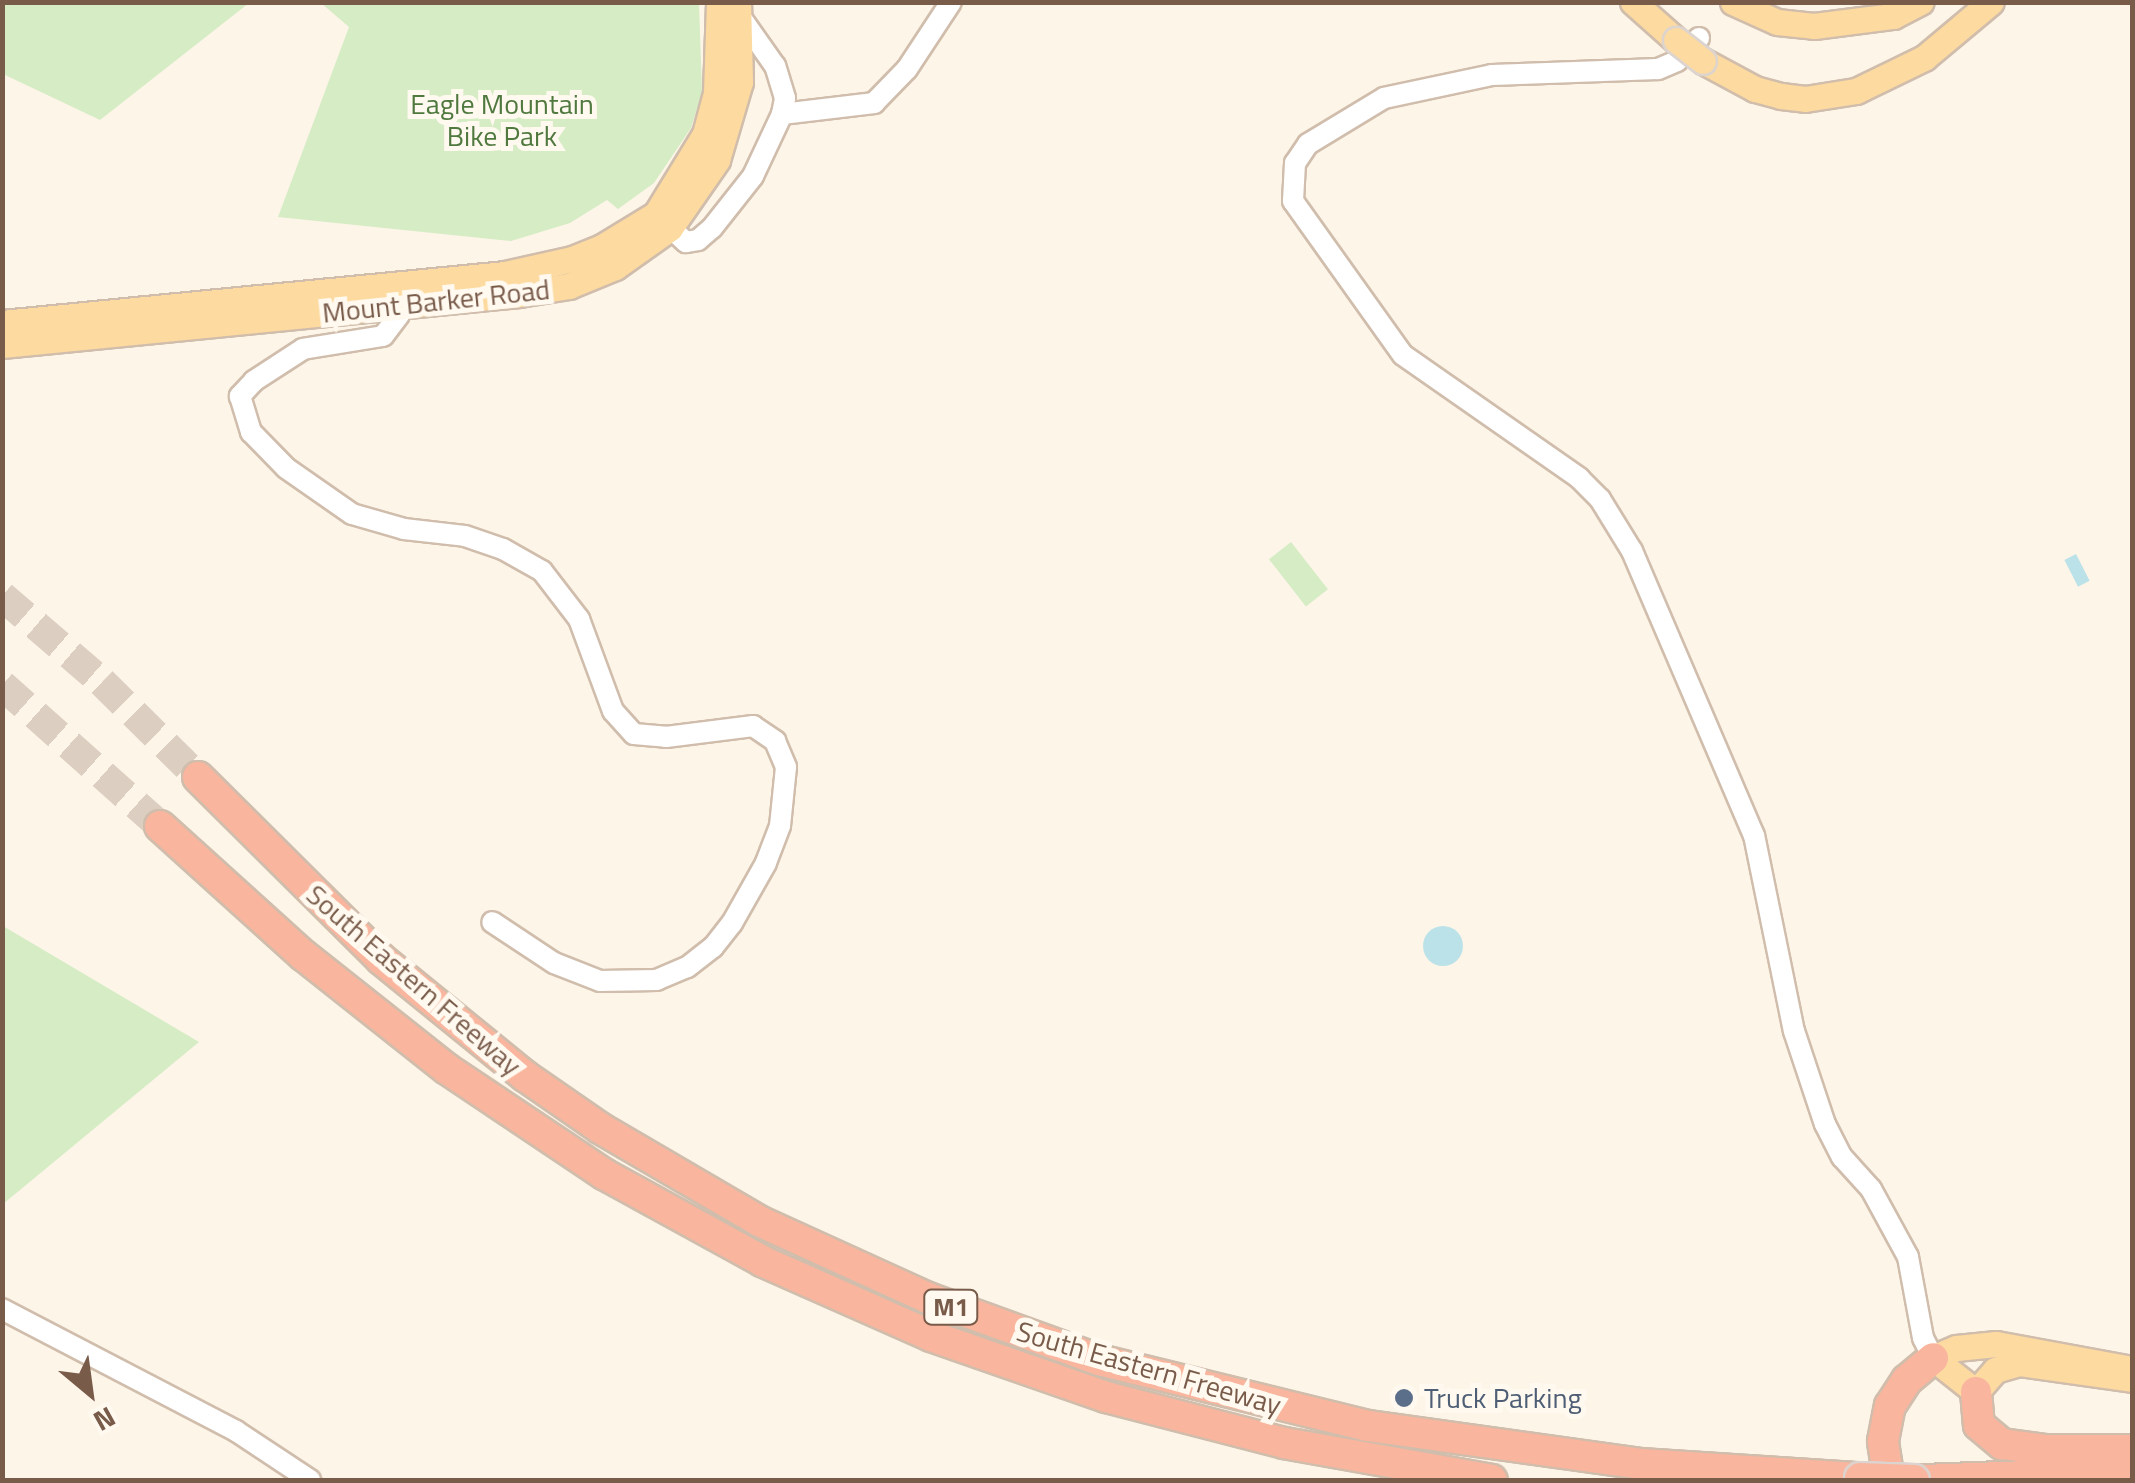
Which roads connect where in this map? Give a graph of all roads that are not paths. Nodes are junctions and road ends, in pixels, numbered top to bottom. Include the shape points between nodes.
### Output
1 (951, 2) edge
2 (1634, 2) edge
3 (1733, 2) edge
4 (1921, 2) edge
5 (1990, 2) edge
6 (731, 7) edge
7 (1692, 46) junction
8 (782, 114) junction
9 (663, 221) junction
10 (402, 295) junction
11 (2, 322) edge
12 (2, 345) edge
13 (198, 777) tunnel mouth
14 (160, 826) tunnel mouth
15 (492, 922) dead end
16 (2, 1309) edge
17 (1930, 1354) junction
18 (2132, 1370) edge
19 (2132, 1379) edge
20 (1976, 1392) junction
21 (2132, 1450) edge
22 (2132, 1472) edge
23 (1875, 1479) edge
24 (310, 1480) edge
25 (1492, 1480) edge
26 (1914, 1480) edge
27 (1924, 1480) edge

1 - 8 street via 908,69 874,103
2 - 7 main road
3 - 4 main road via 1777,22 1814,26 1893,16
5 - 7 main road via 1924,58 1856,92 1805,100 1754,89
6 - 8 street via 775,66 785,98
6 - 9 main road, Mount Barker Road via 705,134
7 - 17 street via 1658,69 1492,75 1384,98 1308,144 1290,184 1304,222 1403,355 1579,478 1632,551 1754,836 1794,1030 1825,1124 1908,1256
8 - 9 street via 753,176 712,228 686,242
9 - 10 main road, Mount Barker Road via 572,259
10 - 11 main road, Mount Barker Road
10 - 12 main road, Mount Barker Road
10 - 15 street via 383,336 303,348 254,382 240,396 251,432 286,468 352,514 484,542 542,571 580,619 613,712 634,734 666,737 753,726 775,741 786,768 780,826 766,864 732,923 687,967 656,980 600,982 554,963
13 - 23 highway, South Eastern Freeway / M1 via 381,959 525,1076 678,1177 910,1291 1099,1360 1368,1426 1641,1464
14 - 25 highway, South Eastern Freeway / M1 via 304,955 446,1069 604,1174 762,1261 930,1336 1106,1397 1284,1443
16 - 24 street via 236,1431
17 - 18 main road via 1996,1344
17 - 20 main road
17 - 23 highway via 1890,1406
19 - 20 main road via 2020,1363 1990,1373
20 - 21 highway via 1979,1424 2002,1444
22 - 27 highway
23 - 26 highway, South Eastern Freeway / M1, bridge

